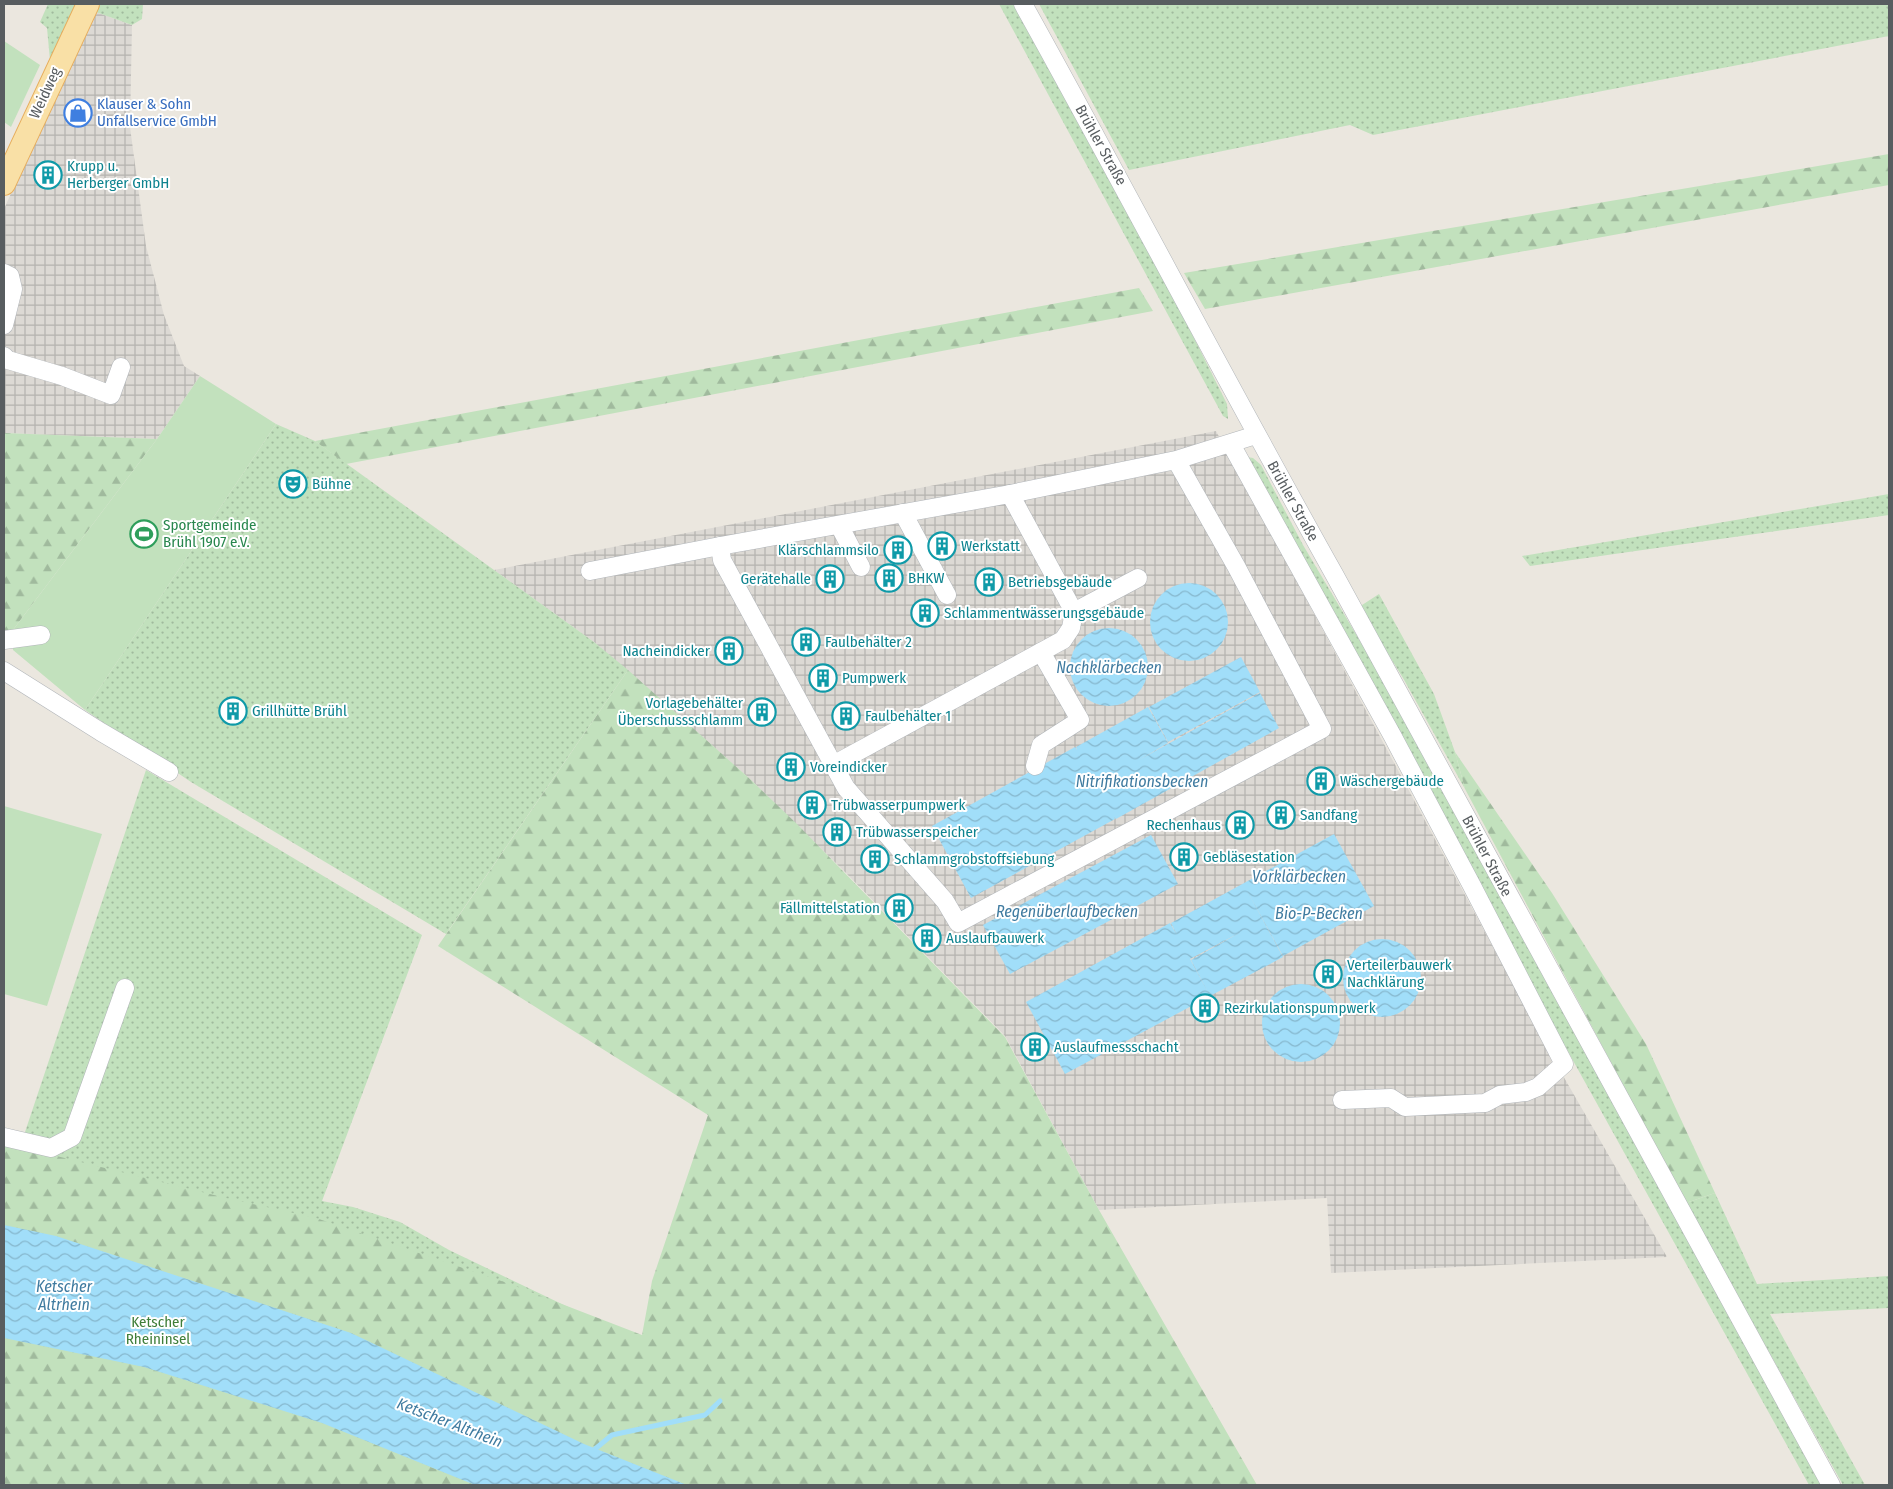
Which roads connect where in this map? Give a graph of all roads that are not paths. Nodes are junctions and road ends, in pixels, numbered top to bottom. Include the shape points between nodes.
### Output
1 (88, 4) edge
2 (1022, 4) edge
3 (4, 184) edge
4 (4, 272) edge
5 (4, 325) edge
6 (4, 356) edge
7 (120, 367) dead end
8 (1256, 435) junction
9 (1231, 444) junction
10 (1176, 460) junction
11 (1010, 494) junction
12 (903, 513) junction
13 (839, 525) junction
14 (720, 546) junction
15 (861, 567) dead end
16 (590, 571) dead end
17 (1138, 578) dead end
18 (947, 595) dead end
19 (1074, 612) junction
20 (41, 635) dead end
21 (4, 640) edge
22 (1041, 652) junction
23 (4, 671) edge
24 (833, 764) junction
25 (1035, 766) dead end
26 (169, 772) dead end
27 (125, 988) dead end
28 (1342, 1100) dead end
29 (4, 1137) edge
30 (1831, 1485) edge

1 - 3 main road, Weidweg
2 - 8 street, Brühler Straße via 1119,176
4 - 5 street via 10,276 13,289
6 - 7 street via 111,395
8 - 9 street
8 - 30 street, Brühler Straße
9 - 10 street
9 - 28 street via 1392,735 1564,1064 1538,1087 1485,1103 1405,1107 1391,1098
10 - 11 street
10 - 24 street via 1322,729 958,923 945,901 846,788
11 - 12 street
11 - 19 street
12 - 13 street
12 - 18 street
13 - 14 street
13 - 15 street
14 - 16 street
14 - 24 street via 722,560
17 - 19 street
19 - 22 street via 1071,628 1063,640
20 - 21 street
22 - 24 street
22 - 25 street via 1080,720 1041,744
23 - 26 street
27 - 29 street via 72,1137 51,1148

